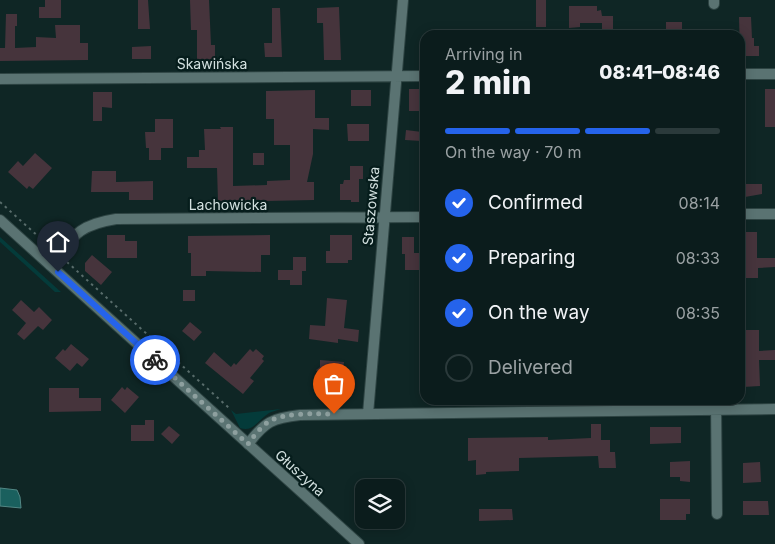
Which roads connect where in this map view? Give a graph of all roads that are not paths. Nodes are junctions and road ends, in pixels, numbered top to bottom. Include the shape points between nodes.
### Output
1 (403, 0) edge
2 (745, 74) edge
3 (775, 74) edge
4 (396, 76) junction
5 (420, 76) edge
6 (0, 79) edge
7 (745, 214) edge
8 (775, 214) edge
9 (420, 217) edge
10 (384, 218) junction
11 (0, 220) edge
12 (50, 265) junction
13 (716, 405) edge
14 (775, 409) edge
15 (368, 414) junction
16 (248, 444) junction
17 (717, 514) dead end
18 (358, 544) edge

1 - 4 street, Staszowska
2 - 3 street
4 - 5 street, Skawińska
4 - 6 street, Skawińska
4 - 10 street, Staszowska
7 - 8 street
9 - 10 street, Lachowicka
10 - 12 street, Lachowicka via 116,219 98,222 78,232
10 - 15 street, Staszowska
11 - 12 street, Głuszyna
12 - 16 street, Głuszyna
13 - 14 street
13 - 15 street
13 - 17 street
15 - 16 street via 279,418 270,421
16 - 18 street, Głuszyna

